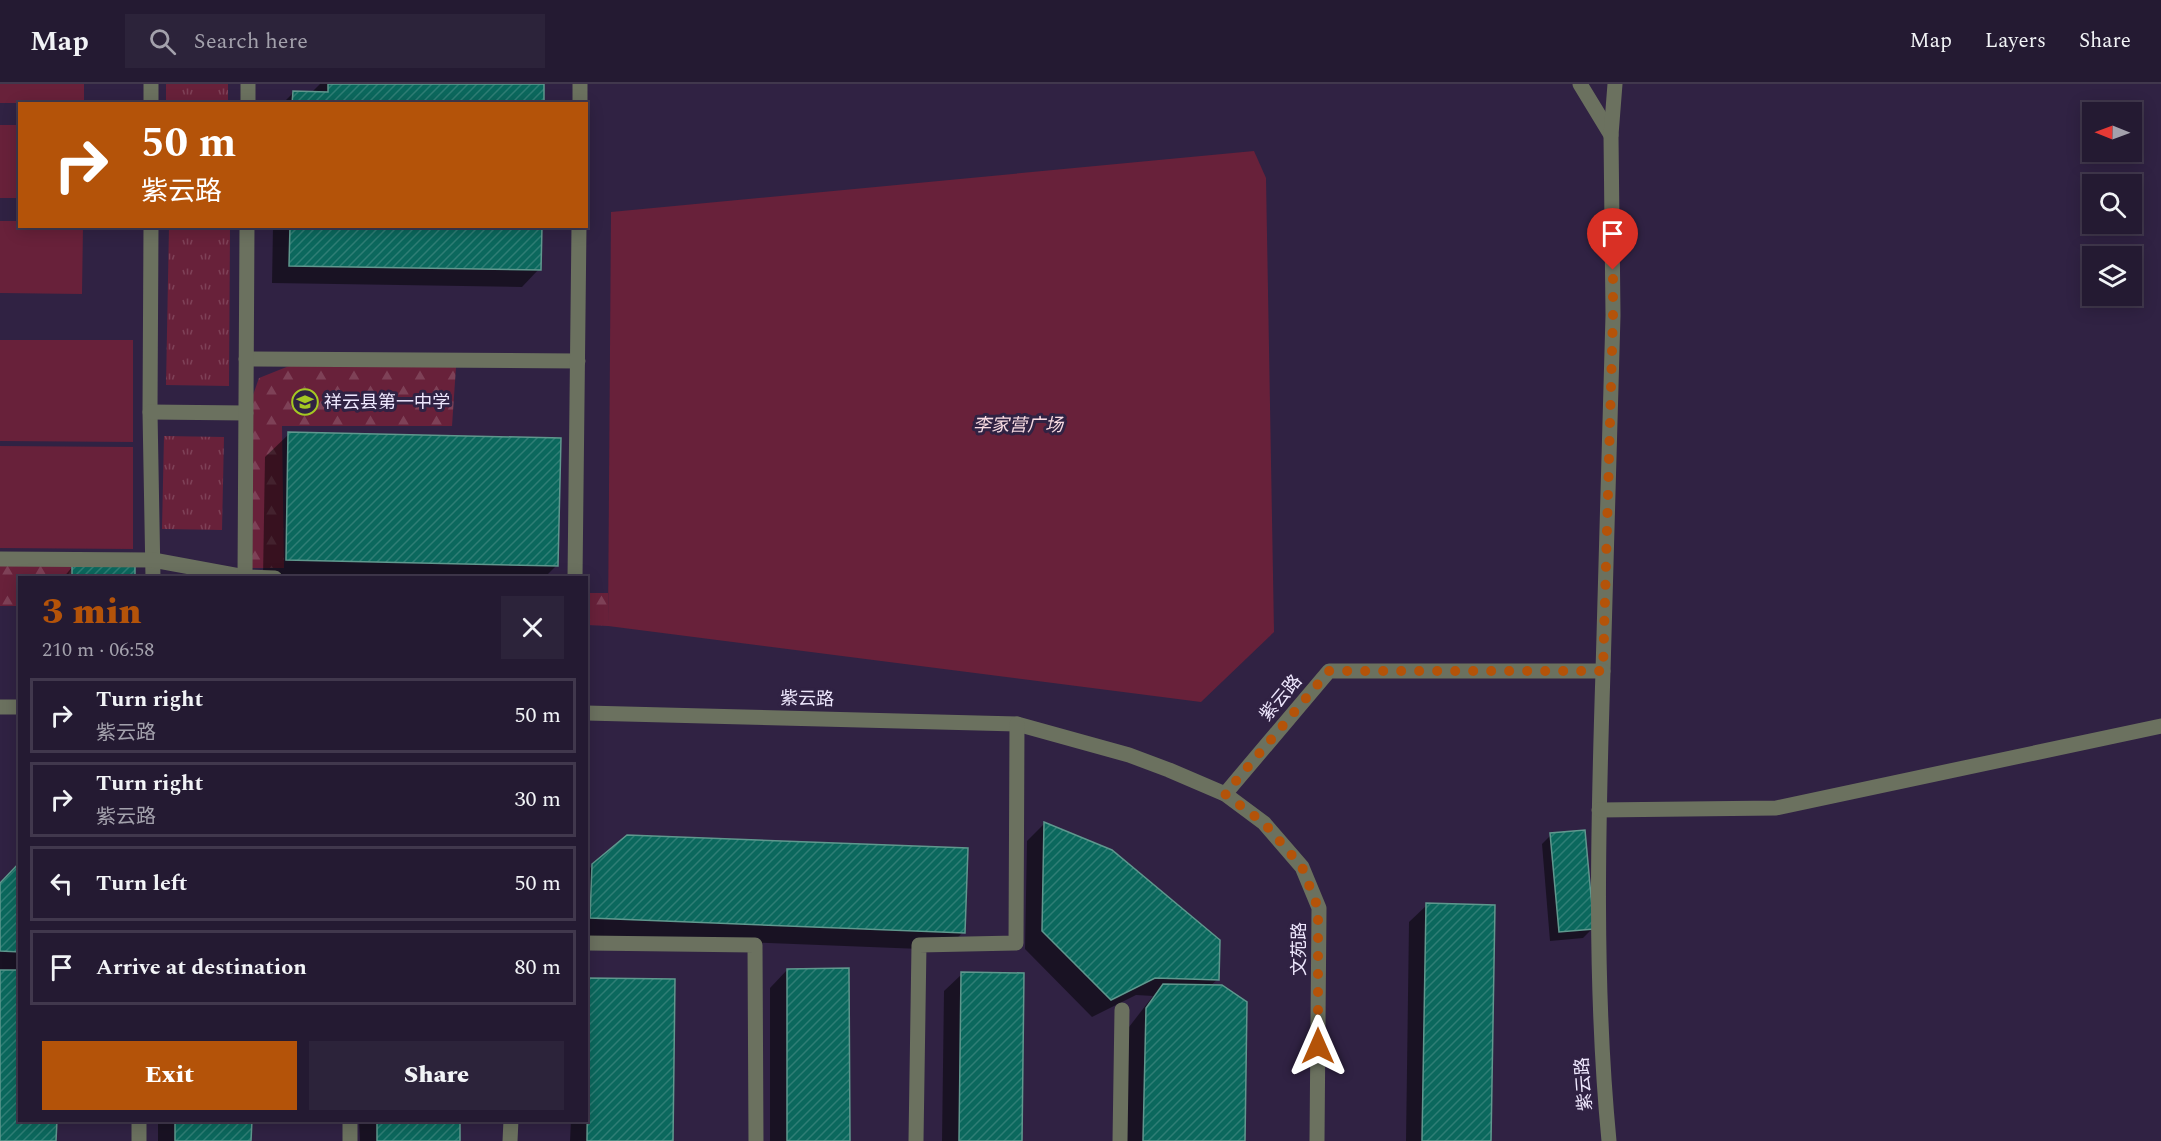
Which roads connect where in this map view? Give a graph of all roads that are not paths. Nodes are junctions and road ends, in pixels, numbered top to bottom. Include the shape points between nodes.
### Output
1 (151, 84) edge
2 (248, 84) edge
3 (580, 84) edge
4 (1580, 84) edge
5 (1615, 84) edge
6 (151, 102) edge
7 (248, 102) edge
8 (580, 102) edge
9 (1611, 135) junction
10 (151, 228) edge
11 (247, 228) edge
12 (579, 228) edge
13 (246, 359) junction
14 (578, 362) junction
15 (150, 412) junction
16 (246, 413) junction
17 (0, 559) edge
18 (153, 560) junction
19 (153, 576) edge
20 (240, 576) edge
21 (245, 576) edge
22 (575, 576) edge
23 (1603, 671) junction
24 (0, 707) edge
25 (18, 707) edge
26 (588, 713) edge
27 (1017, 724) junction
28 (2161, 726) edge
29 (1225, 794) junction
30 (1599, 810) junction
31 (588, 943) edge
32 (1122, 1010) dead end
33 (139, 1122) edge
34 (350, 1122) edge
35 (511, 1122) edge
36 (139, 1141) edge
37 (350, 1141) edge
38 (510, 1141) edge
39 (756, 1141) edge
40 (916, 1141) edge
41 (1120, 1141) edge
42 (1317, 1141) edge
43 (1609, 1141) edge

1 - 6 street
2 - 7 street
3 - 8 street
4 - 9 street
5 - 9 street
9 - 23 street via 1613,315
10 - 15 street
11 - 13 street
12 - 14 street
13 - 14 street
13 - 16 street
14 - 22 street
15 - 16 street
15 - 18 street
16 - 21 street
17 - 18 street
18 - 19 street
18 - 20 street
23 - 29 street, 紫云路 via 1329,671
23 - 30 street, 紫云路
24 - 25 street
26 - 27 street, 紫云路
27 - 29 street, 紫云路 via 1129,755
27 - 40 street via 1016,943 919,945
28 - 30 street via 1776,808
29 - 42 street, 文苑路 via 1264,823 1302,867 1318,908
30 - 43 street, 紫云路 via 1601,1066
31 - 39 street via 755,945
32 - 41 street
33 - 36 street
34 - 37 street
35 - 38 street

